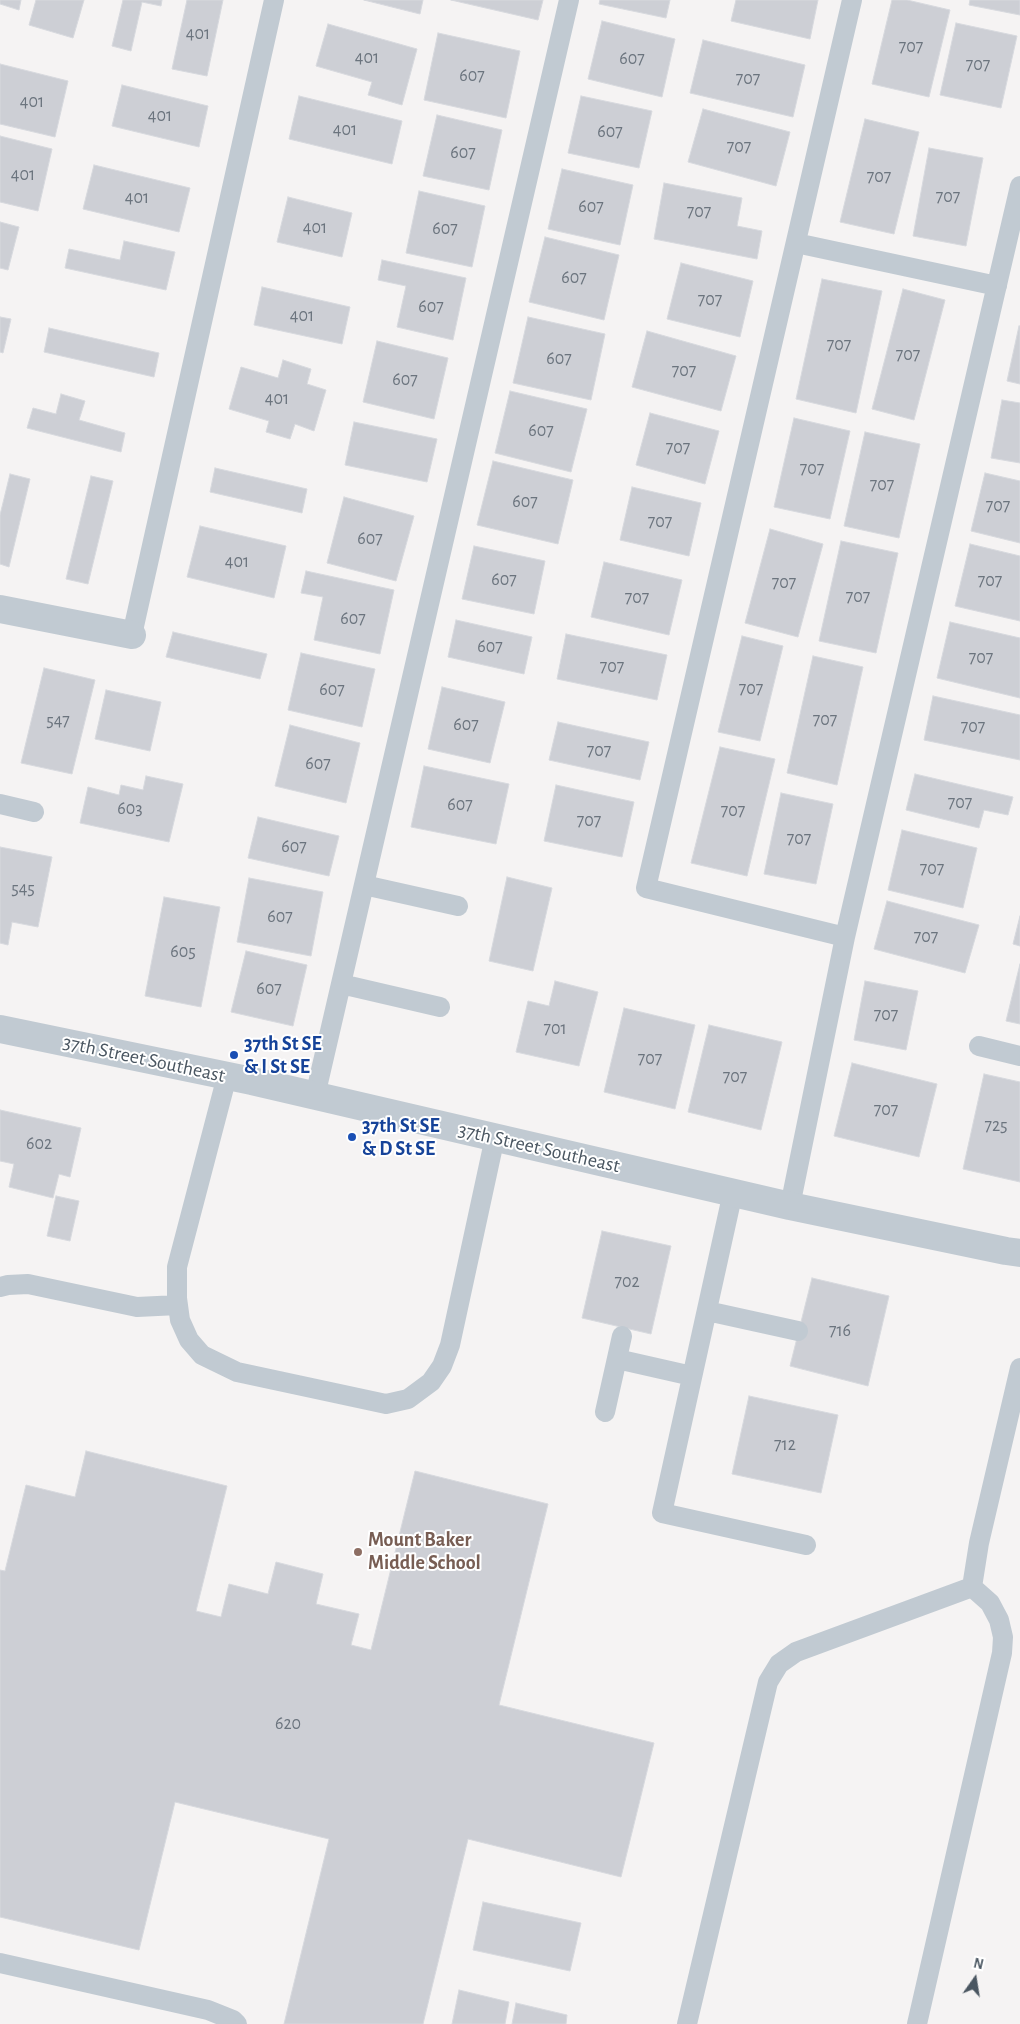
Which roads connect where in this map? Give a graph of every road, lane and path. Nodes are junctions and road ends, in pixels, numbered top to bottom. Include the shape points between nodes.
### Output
1 (274, 0) edge
2 (569, 0) edge
3 (852, 0) edge
4 (1020, 186) edge
5 (796, 244) junction
6 (997, 286) junction
7 (0, 609) edge
8 (132, 636) joint
9 (0, 804) edge
10 (34, 812) dead end
11 (364, 885) junction
12 (458, 906) dead end
13 (845, 937) junction
14 (341, 984) junction
15 (440, 1007) dead end
16 (0, 1029) edge
17 (980, 1046) dead end
18 (1020, 1056) edge
19 (227, 1076) junction
20 (315, 1096) junction
21 (495, 1138) junction
22 (733, 1192) junction
23 (790, 1206) junction
24 (1020, 1253) edge
25 (0, 1288) edge
26 (178, 1305) junction
27 (707, 1311) junction
28 (798, 1331) dead end
29 (622, 1336) dead end
30 (617, 1359) junction
31 (1020, 1368) edge
32 (692, 1376) junction
33 (605, 1412) dead end
34 (806, 1545) dead end
35 (972, 1587) junction
36 (0, 1963) edge
37 (237, 2024) edge
38 (687, 2024) edge
39 (917, 2024) edge

1 - 8 lane
2 - 11 lane
3 - 5 lane
4 - 6 lane
5 - 6 lane
5 - 13 lane via 646,888
6 - 13 lane
7 - 8 street
9 - 10 lane
11 - 12 lane
11 - 14 lane
13 - 23 lane
14 - 15 lane
14 - 20 lane
16 - 19 street, 37th Street Southeast
17 - 18 lane
19 - 20 street, 37th Street Southeast
19 - 26 lane via 177,1267
20 - 21 street, 37th Street Southeast
21 - 22 street, 37th Street Southeast
21 - 26 lane via 450,1345 431,1382 408,1399 386,1404 237,1372 202,1355 189,1340 180,1320
22 - 23 street, 37th Street Southeast
22 - 27 lane
23 - 24 street, 37th Street Southeast
25 - 26 lane via 8,1284 28,1284 137,1307
27 - 28 lane
27 - 32 lane
29 - 30 lane
30 - 32 lane
30 - 33 lane
31 - 35 lane via 978,1543
32 - 34 lane via 662,1513
35 - 38 lane via 796,1652 779,1664 768,1682
35 - 39 lane via 990,1603 999,1620 1002,1652
36 - 37 lane via 208,2010

